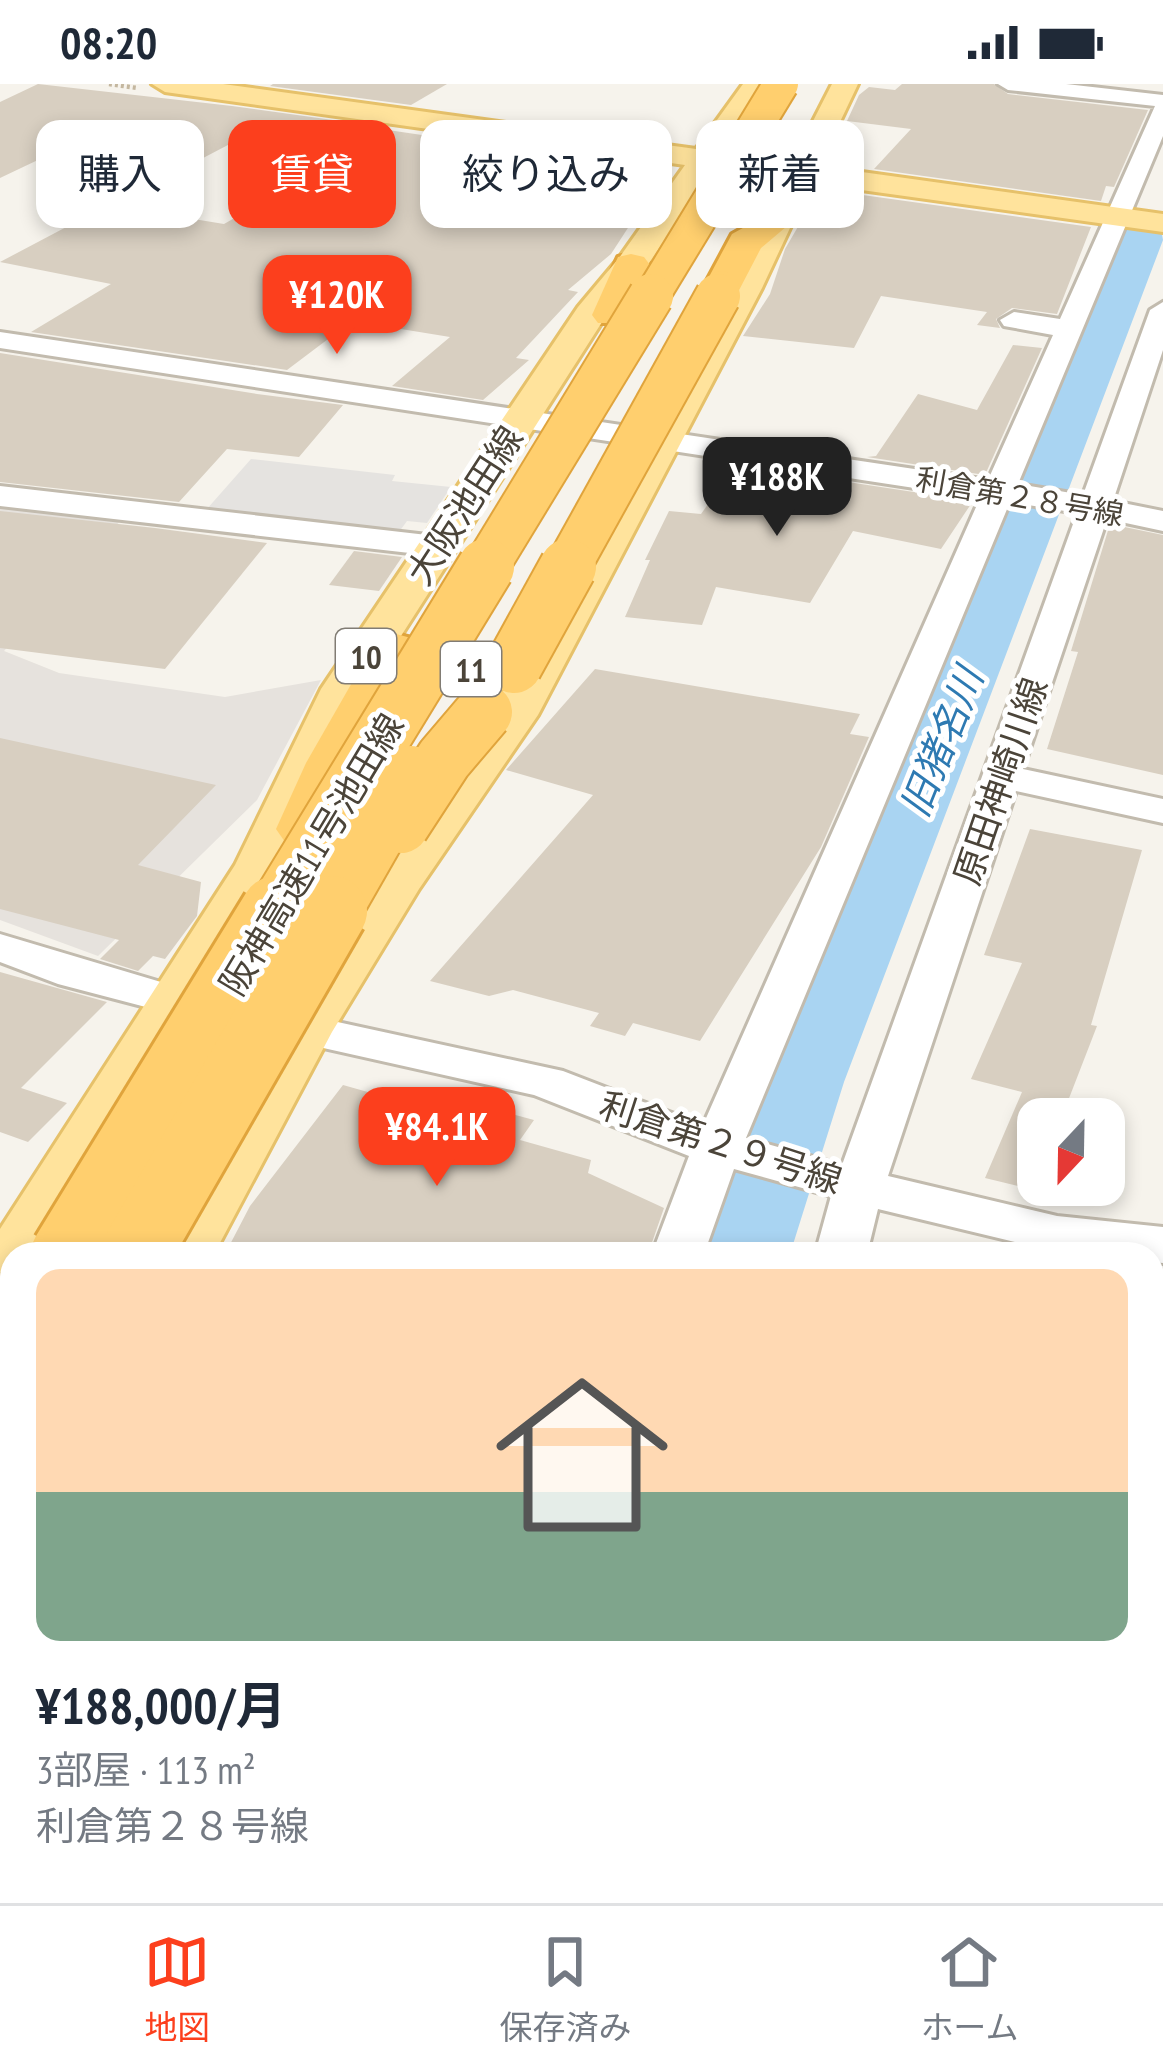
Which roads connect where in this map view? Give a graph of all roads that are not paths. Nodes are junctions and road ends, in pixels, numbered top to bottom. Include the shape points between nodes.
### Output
1 (756, 84) edge
2 (781, 84) edge
3 (806, 84) edge
4 (845, 84) edge
5 (1008, 84) edge
6 (160, 87) edge
7 (1163, 105) edge
8 (730, 120) edge
9 (827, 120) edge
10 (696, 158) edge
11 (696, 168) edge
12 (864, 181) edge
13 (1117, 216) junction
14 (1163, 223) edge
15 (765, 228) edge
16 (772, 228) edge
17 (631, 265) junction
18 (1014, 320) dead end
19 (1070, 327) junction
20 (1160, 330) edge
21 (0, 340) edge
22 (521, 418) junction
23 (664, 439) junction
24 (1006, 492) junction
25 (0, 496) edge
26 (1083, 504) junction
27 (1163, 521) edge
28 (436, 547) junction
29 (1002, 776) junction
30 (1163, 812) edge
31 (256, 942) junction
32 (0, 947) edge
33 (180, 1002) junction
34 (303, 1032) junction
35 (246, 1061) junction
36 (730, 1151) junction
37 (837, 1181) junction
38 (26, 1242) edge
39 (73, 1242) edge
40 (142, 1242) edge
41 (188, 1242) edge
42 (684, 1242) edge
43 (840, 1242) edge
44 (1134, 1242) edge

1 - 8 main road, 大阪池田線 / 10
2 - 31 highway, 阪神高速11号池田線 / 11, bridge
3 - 35 highway, 阪神高速11号池田線 / 11, bridge
4 - 9 main road
5 - 7 street
6 - 10 main road
7 - 13 street
11 - 17 main road, 大阪池田線 / 10
12 - 13 main road
13 - 14 main road
13 - 19 street
15 - 35 highway, 11, bridge via 745,242 514,665
16 - 23 main road
17 - 22 main road, 大阪池田線 / 10
17 - 31 highway, 11, bridge via 612,315 397,650 334,763
18 - 19 street
19 - 24 street
20 - 26 street, 原田神崎川線
21 - 22 street, 利倉第２８号線
22 - 23 street, 利倉第２８号線
22 - 28 main road, 大阪池田線 / 10
23 - 24 street, 利倉第２８号線
23 - 34 main road via 514,715
24 - 26 street, 利倉第２８号線
24 - 36 street
25 - 28 street
26 - 27 street, 利倉第２８号線
26 - 29 street, 原田神崎川線
28 - 33 main road, 大阪池田線 / 10 via 344,689 261,865
29 - 30 street
29 - 37 street, 原田神崎川線
31 - 39 highway, 阪神高速11号池田線 / 11, bridge
32 - 33 street, 利倉第２９号線
33 - 34 street, 利倉第２９号線
33 - 38 main road, 大阪池田線 / 10
34 - 36 street, 利倉第２９号線 via 546,1082
34 - 41 main road
35 - 40 highway, 阪神高速11号池田線 / 11, bridge
36 - 37 street, 利倉第２９号線
36 - 42 street
37 - 43 street, 原田神崎川線
37 - 44 street, 利倉第２９号線 via 1057,1234

